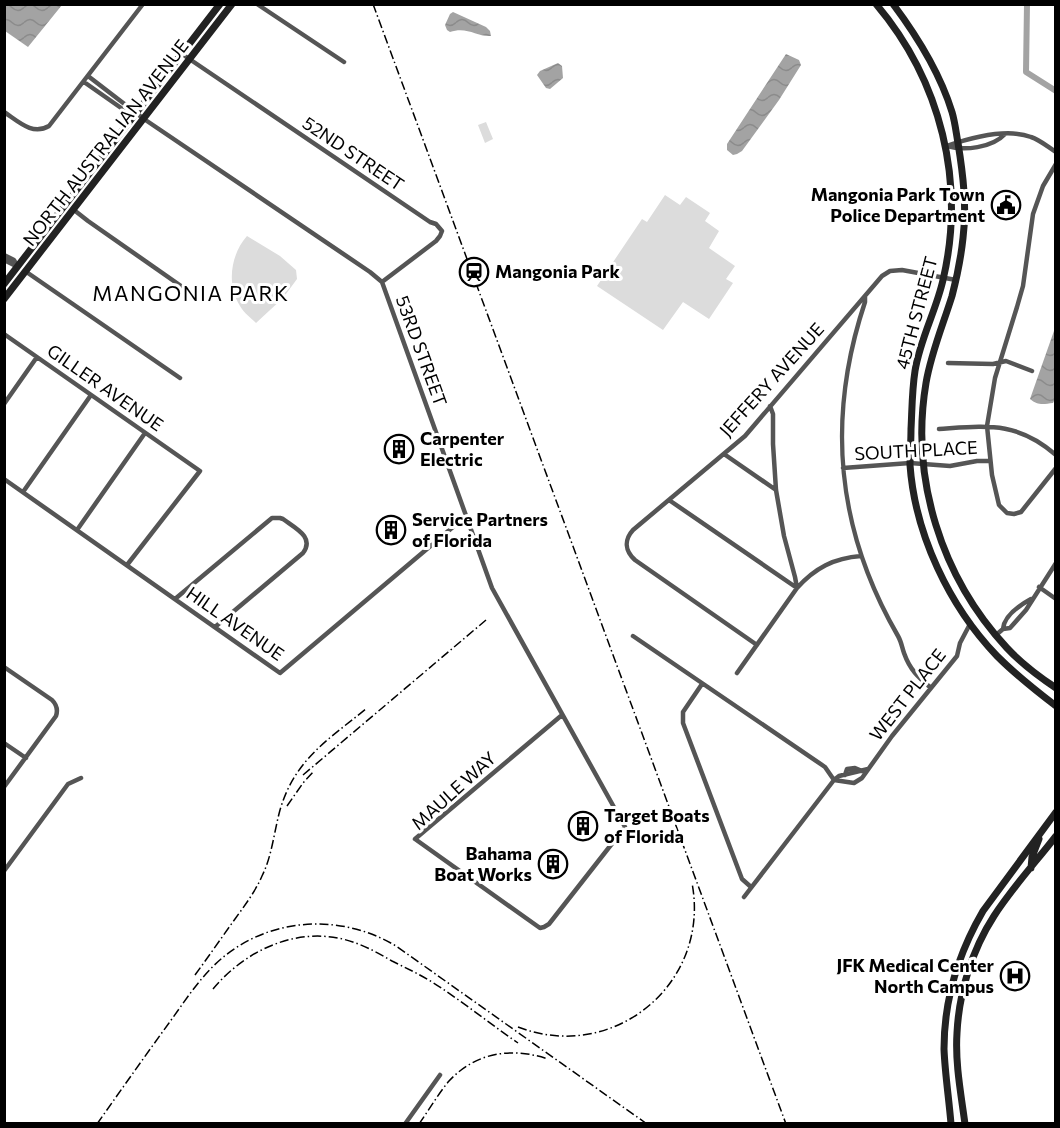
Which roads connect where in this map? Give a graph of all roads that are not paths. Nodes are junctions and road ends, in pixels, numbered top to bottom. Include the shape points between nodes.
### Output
1 (143, 4) edge
2 (220, 4) edge
3 (232, 4) edge
4 (256, 4) edge
5 (876, 4) edge
6 (892, 4) edge
7 (182, 54) junction
8 (189, 60) junction
9 (344, 62) dead end
10 (88, 76) junction
11 (84, 82) junction
12 (4, 112) edge
13 (137, 113) junction
14 (144, 118) junction
15 (946, 146) junction
16 (958, 146) junction
17 (1056, 152) edge
18 (1056, 164) edge
19 (74, 210) junction
20 (4, 258) edge
21 (18, 267) junction
22 (26, 271) junction
23 (944, 278) junction
24 (956, 280) junction
25 (382, 282) junction
26 (4, 284) edge
27 (865, 296) junction
28 (4, 299) edge
29 (201, 300) dead end
30 (4, 334) edge
31 (38, 357) junction
32 (1001, 362) junction
33 (948, 363) dead end
34 (1032, 371) dead end
35 (180, 378) dead end
36 (91, 395) junction
37 (4, 404) edge
38 (771, 406) junction
39 (987, 426) junction
40 (939, 429) dead end
41 (145, 432) junction
42 (724, 453) junction
43 (1056, 455) edge
44 (990, 461) junction
45 (910, 463) junction
46 (923, 464) junction
47 (843, 468) junction
48 (1056, 468) edge
49 (4, 479) edge
50 (776, 490) junction
51 (23, 492) junction
52 (669, 500) junction
53 (466, 516) junction
54 (77, 530) junction
55 (861, 556) junction
56 (1056, 563) edge
57 (127, 565) junction
58 (1039, 587) junction
59 (797, 588) junction
60 (175, 598) junction
61 (1056, 599) edge
62 (970, 624) junction
63 (215, 627) junction
64 (977, 632) junction
65 (996, 635) junction
66 (633, 636) dead end
67 (964, 636) junction
68 (757, 645) junction
69 (4, 667) edge
70 (737, 673) dead end
71 (702, 684) junction
72 (931, 688) junction
73 (1056, 688) edge
74 (1056, 706) edge
75 (562, 715) junction
76 (4, 743) edge
77 (26, 758) junction
78 (868, 769) junction
79 (81, 778) dead end
80 (834, 780) junction
81 (4, 787) edge
82 (1056, 812) edge
83 (1045, 826) junction
84 (1056, 837) edge
85 (1031, 868) junction
86 (4, 872) edge
87 (476, 882) joint
88 (752, 887) junction
89 (744, 897) dead end
90 (440, 1075) dead end
91 (405, 1124) edge
92 (951, 1124) edge
93 (965, 1124) edge

1 - 10 street
2 - 7 main road, NORTH AUSTRALIAN AVENUE
3 - 8 main road, NORTH AUSTRALIAN AVENUE
4 - 9 street
5 - 15 main road, 45TH STREET via 921,74
6 - 16 main road, 45TH STREET via 920,44 940,84 951,111
7 - 8 street, 52ND STREET
7 - 13 main road, NORTH AUSTRALIAN AVENUE
8 - 14 main road, NORTH AUSTRALIAN AVENUE
8 - 25 street, 52ND STREET via 441,227 436,241
10 - 11 street
10 - 13 street, 53RD STREET
11 - 12 street via 41,130 29,129
11 - 13 street, 53RD STREET via 124,110
13 - 14 street, 53RD STREET
13 - 21 main road, NORTH AUSTRALIAN AVENUE
14 - 19 main road, NORTH AUSTRALIAN AVENUE
14 - 25 street, 53RD STREET
15 - 16 street
15 - 23 main road, 45TH STREET via 952,220
16 - 17 street via 972,148 999,140 1005,134 1032,137
16 - 24 main road, 45TH STREET via 965,219
18 - 32 street via 1033,214 1023,286
19 - 22 main road, NORTH AUSTRALIAN AVENUE
19 - 29 street
20 - 21 street
21 - 22 street
21 - 26 main road, NORTH AUSTRALIAN AVENUE
22 - 28 main road, NORTH AUSTRALIAN AVENUE
22 - 35 street
23 - 24 street, JEFFERY AVENUE
23 - 27 street, JEFFERY AVENUE via 894,270 882,276
23 - 45 main road, 45TH STREET via 915,371
24 - 46 main road, 45TH STREET via 926,384
25 - 53 street, 53RD STREET
27 - 38 street, JEFFERY AVENUE
27 - 47 street via 844,388
30 - 31 street, GILLER AVENUE
31 - 36 street, GILLER AVENUE
31 - 37 street
32 - 33 street
32 - 34 street
32 - 39 street
36 - 41 street, GILLER AVENUE
36 - 51 street
38 - 42 street, JEFFERY AVENUE
38 - 50 street
39 - 40 street
39 - 43 street via 1012,429
39 - 44 street
41 - 54 street
41 - 57 street, GILLER AVENUE via 200,471
42 - 50 street
42 - 52 street, JEFFERY AVENUE
44 - 46 street, SOUTH PLACE via 950,466
44 - 48 street via 999,506 1007,513 1024,509
45 - 46 street, SOUTH PLACE
45 - 47 street, SOUTH PLACE
45 - 62 main road, 45TH STREET via 926,540 942,578
46 - 65 main road, 45TH STREET via 927,495 953,570
47 - 55 street
49 - 51 street, HILL AVENUE
50 - 59 street
51 - 54 street, HILL AVENUE
52 - 59 street
52 - 68 street, JEFFERY AVENUE via 630,534 627,550 635,560
53 - 63 street, HILL AVENUE via 280,673
53 - 75 street, 53RD STREET via 492,588
54 - 57 street, HILL AVENUE
55 - 59 street via 821,567
55 - 72 street via 914,674
56 - 58 street
57 - 60 street, HILL AVENUE
58 - 61 street
58 - 65 street
59 - 68 street
60 - 63 street, HILL AVENUE
60 - 63 street via 272,518 283,519 305,535 306,550
62 - 64 main road, 45TH STREET
62 - 67 street, WEST PLACE
64 - 65 main road
64 - 67 street, WEST PLACE
64 - 74 main road, 45TH STREET via 1010,669
65 - 73 main road, 45TH STREET via 1023,664
66 - 71 street
67 - 72 street, WEST PLACE via 957,656
68 - 70 street
69 - 77 street via 52,700 57,708 56,716
71 - 80 street via 825,767
71 - 88 street via 683,712 683,723 742,879
72 - 78 street, WEST PLACE
75 - 87 street, MAULE WAY via 415,839
75 - 87 street, 53RD STREET via 625,827 544,927 536,926
76 - 77 street
77 - 81 street
78 - 80 street, WEST PLACE via 854,783
78 - 80 street via 847,769 845,775
79 - 86 street via 68,784
80 - 88 street
82 - 83 main road
83 - 85 main road
83 - 92 main road via 983,911 954,975 946,1009 944,1049
84 - 85 main road
85 - 93 main road via 994,917 966,978 957,1033
88 - 89 street
90 - 91 street

